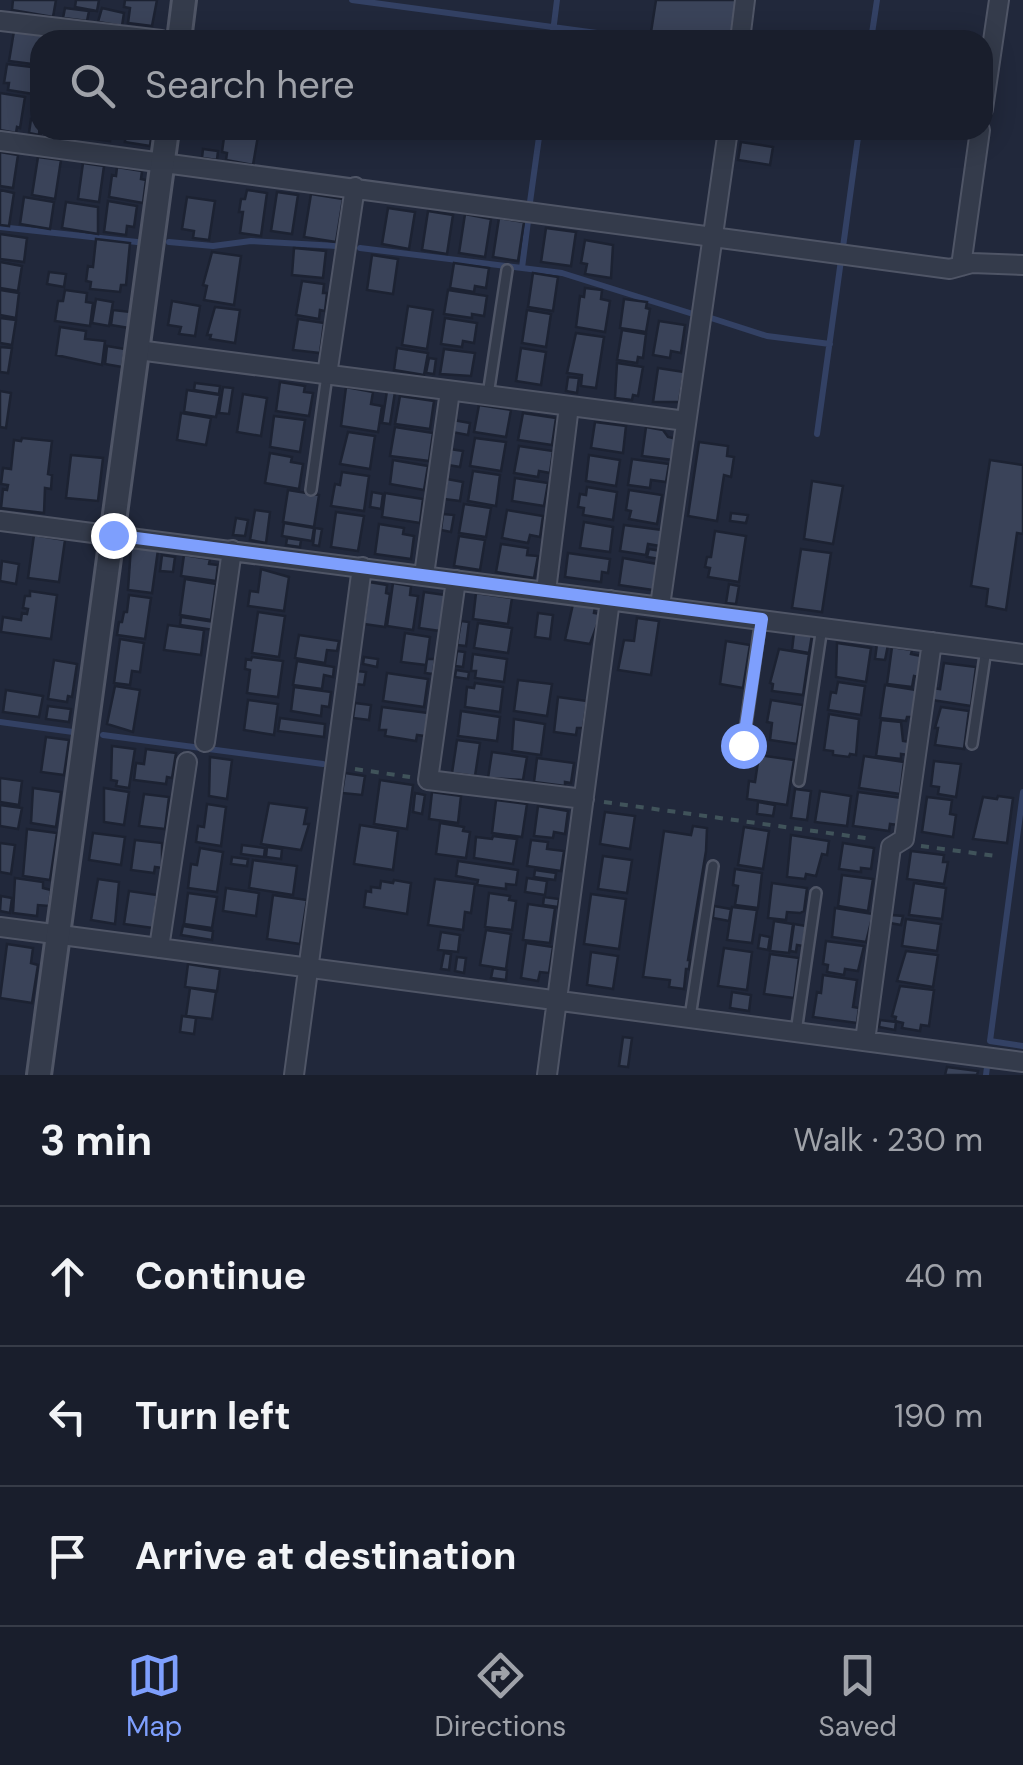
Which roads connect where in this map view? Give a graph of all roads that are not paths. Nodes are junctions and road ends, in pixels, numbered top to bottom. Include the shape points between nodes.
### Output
1 (184, 0) edge
2 (745, 0) edge
3 (998, 0) edge
4 (0, 21) edge
5 (76, 30) edge
6 (180, 30) edge
7 (741, 30) edge
8 (993, 36) edge
9 (165, 140) edge
10 (727, 140) edge
11 (979, 140) edge
12 (0, 141) edge
13 (162, 162) junction
14 (355, 187) junction
15 (714, 237) junction
16 (1023, 265) edge
17 (961, 266) junction
18 (507, 270) dead end
19 (138, 350) junction
20 (327, 375) junction
21 (450, 390) junction
22 (488, 395) junction
23 (569, 406) junction
24 (686, 421) junction
25 (310, 490) dead end
26 (0, 520) edge
27 (113, 535) junction
28 (232, 550) junction
29 (362, 567) junction
30 (424, 575) junction
31 (456, 580) junction
32 (546, 591) junction
33 (610, 600) junction
34 (660, 606) junction
35 (762, 619) junction
36 (822, 628) junction
37 (932, 642) junction
38 (986, 649) junction
39 (1023, 654) edge
40 (205, 742) dead end
41 (972, 744) dead end
42 (743, 745) dead end
43 (188, 762) dead end
44 (799, 780) dead end
45 (584, 800) junction
46 (712, 866) dead end
47 (816, 893) dead end
48 (0, 927) edge
49 (58, 934) junction
50 (160, 948) junction
51 (308, 968) junction
52 (557, 1000) junction
53 (690, 1018) junction
54 (796, 1032) junction
55 (865, 1041) junction
56 (1023, 1062) edge
57 (39, 1075) edge
58 (294, 1075) edge
59 (548, 1075) edge

1 - 6 street
2 - 7 street
3 - 8 street
4 - 5 street
9 - 13 street
10 - 15 street
11 - 17 street
12 - 13 street
13 - 14 street
13 - 19 street
14 - 15 street
14 - 20 street
15 - 17 street
15 - 24 street
16 - 17 street
18 - 22 lane
19 - 20 street
19 - 27 street
20 - 21 street
20 - 25 lane
21 - 22 street
21 - 30 street
22 - 23 street
23 - 24 street
23 - 32 street
24 - 34 street
26 - 27 street
27 - 28 street
27 - 49 street
28 - 29 street
28 - 40 street
29 - 30 street
29 - 51 street
30 - 31 street
31 - 32 street
31 - 45 street via 428,780
32 - 33 street
33 - 34 street
33 - 45 street
34 - 35 street
35 - 36 street
35 - 42 lane
36 - 37 street
36 - 44 lane
37 - 38 street
37 - 55 street via 904,839 891,847
38 - 39 street
38 - 41 lane
43 - 50 street
45 - 52 street
46 - 53 lane
47 - 54 lane
48 - 49 street
49 - 50 street
49 - 57 street
50 - 51 street
51 - 52 street
51 - 58 street
52 - 53 street
52 - 59 street
53 - 54 street
54 - 55 street
55 - 56 street

